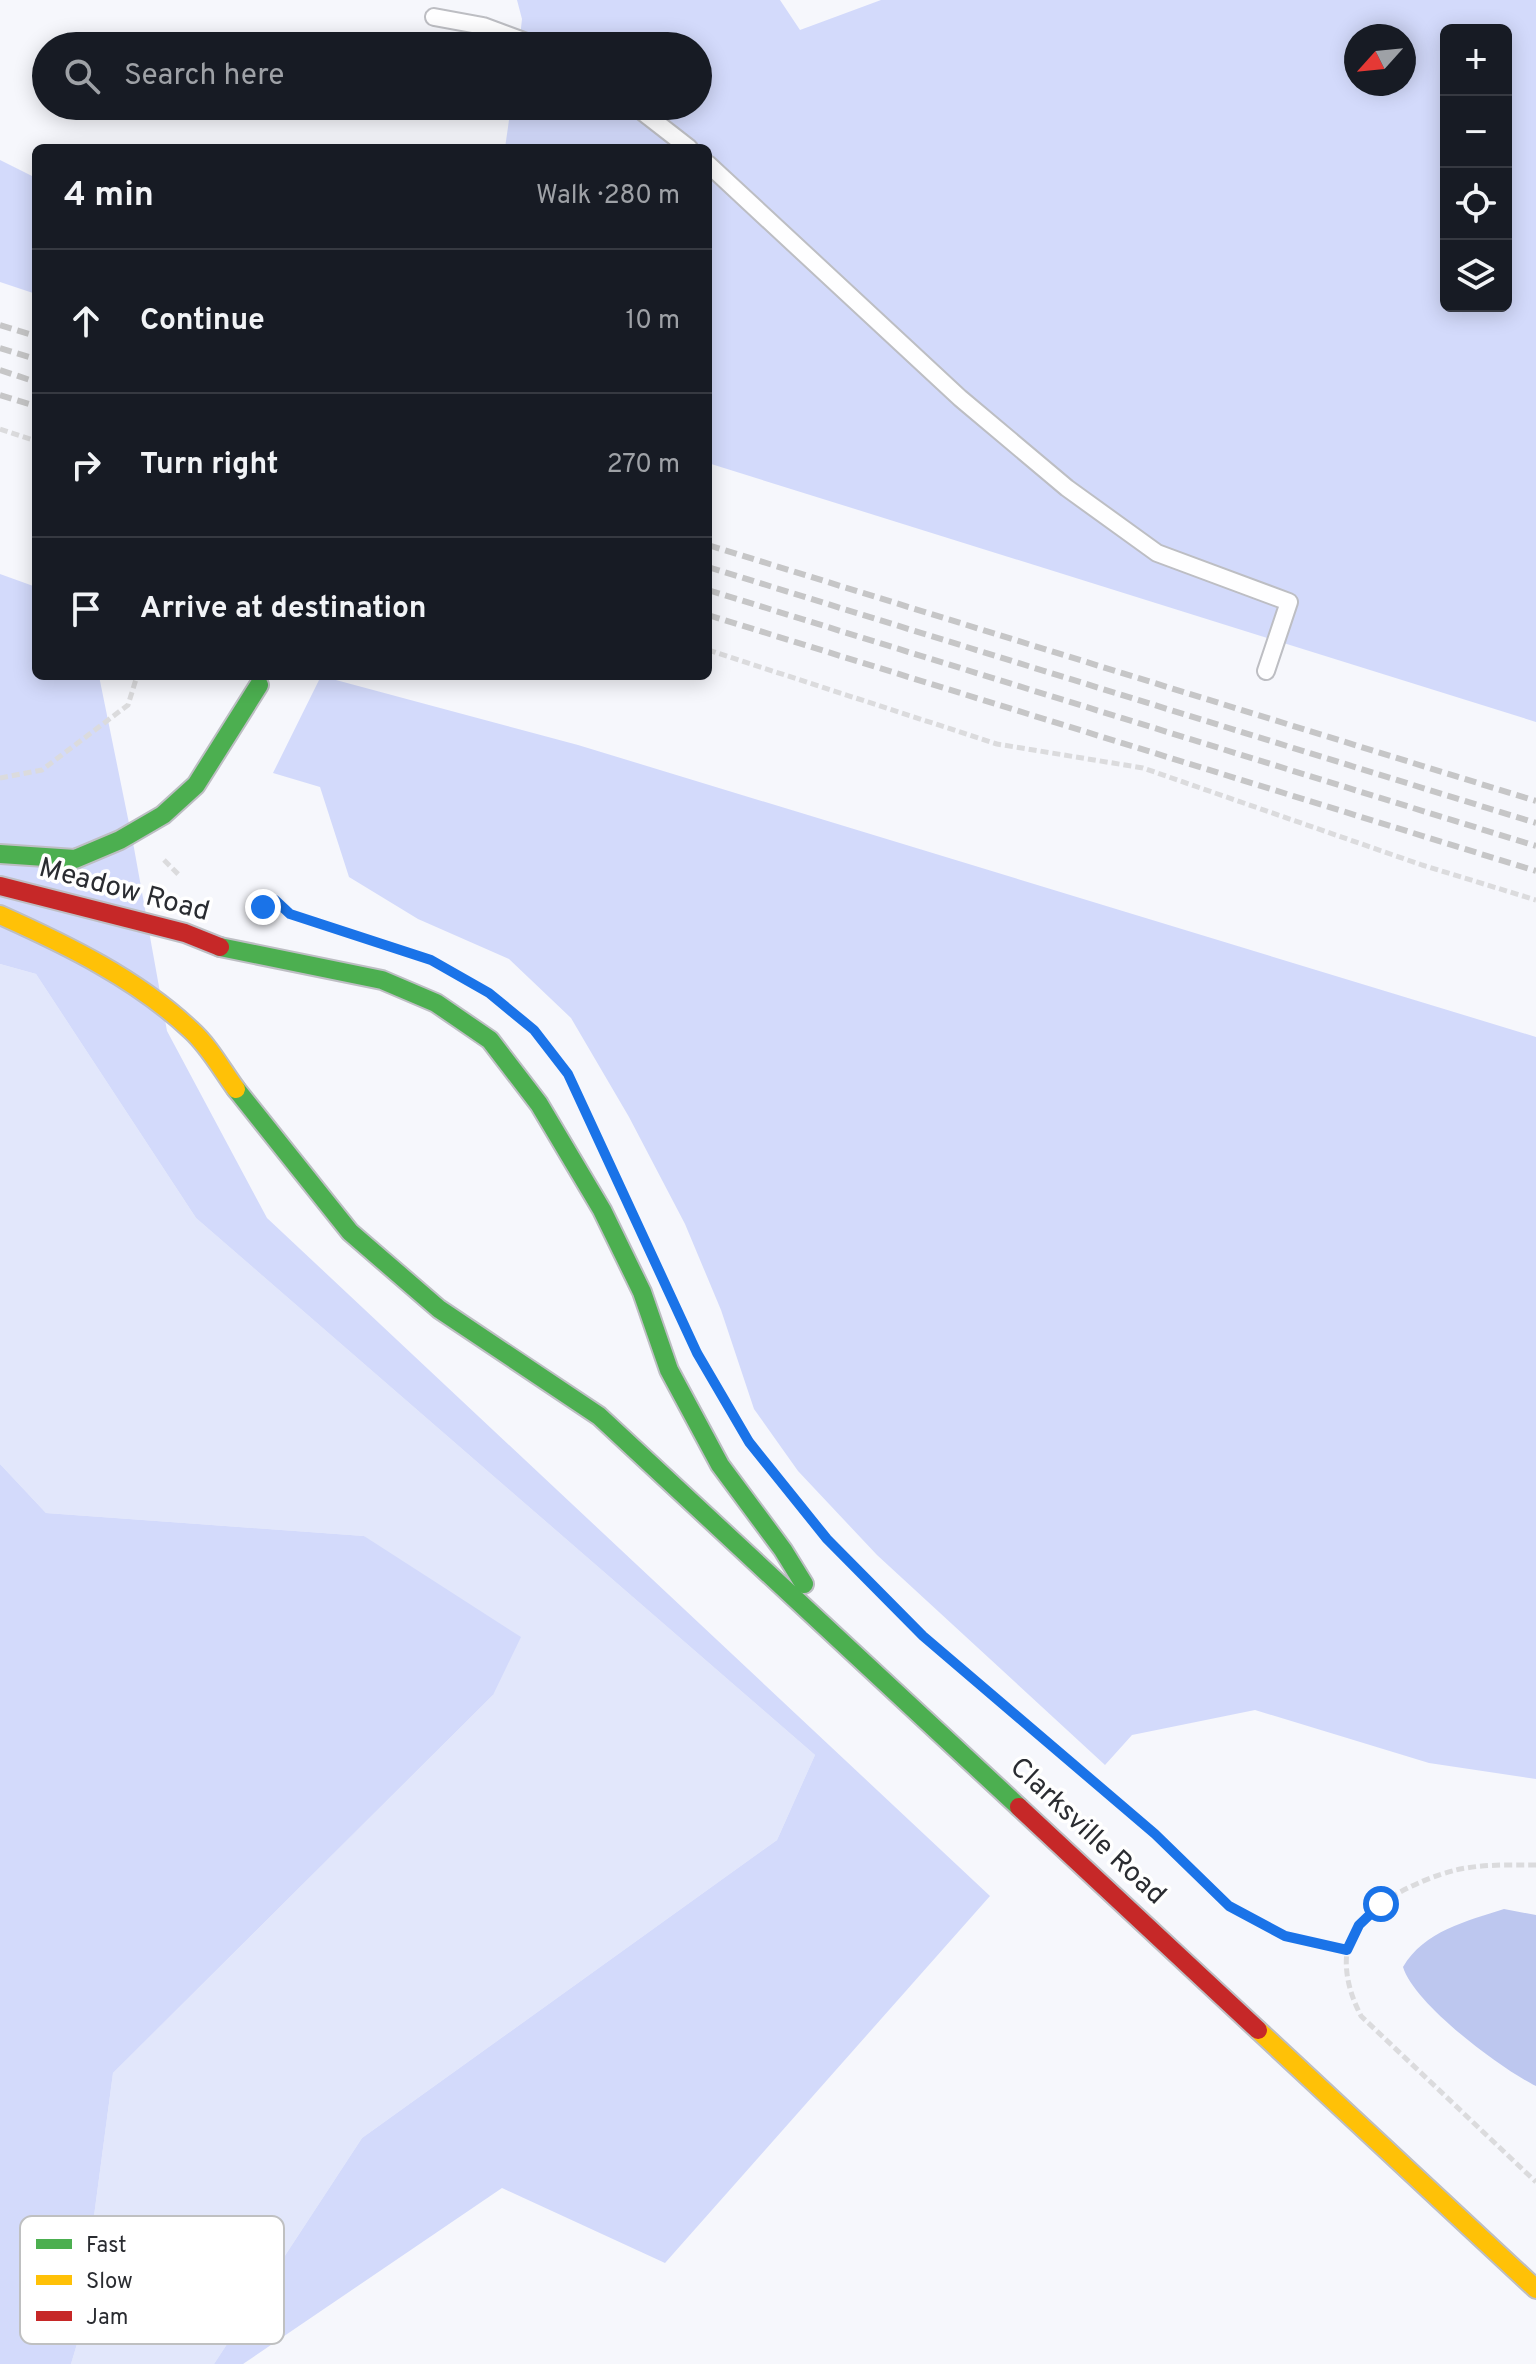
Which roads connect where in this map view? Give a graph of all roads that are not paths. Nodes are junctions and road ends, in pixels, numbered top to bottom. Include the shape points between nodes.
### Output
1 (434, 17) dead end
2 (499, 32) edge
3 (653, 120) edge
4 (684, 144) edge
5 (712, 168) edge
6 (1266, 671) dead end
7 (259, 685) dead end
8 (0, 854) edge
9 (0, 886) edge
10 (0, 915) edge
11 (837, 1637) junction
12 (1536, 2289) edge

1 - 2 lane
3 - 4 lane
5 - 6 lane via 960,398 1067,488 1157,553 1289,602
7 - 8 street via 196,785 163,815 75,859
9 - 11 street, Meadow Road via 185,933 232,951 382,980 436,1003 490,1040 539,1104 602,1210 642,1292 669,1370 720,1465 783,1550
10 - 11 street, Clarksville Road via 63,943 137,988 193,1031 350,1232 439,1309 599,1416
11 - 12 street, Clarksville Road

